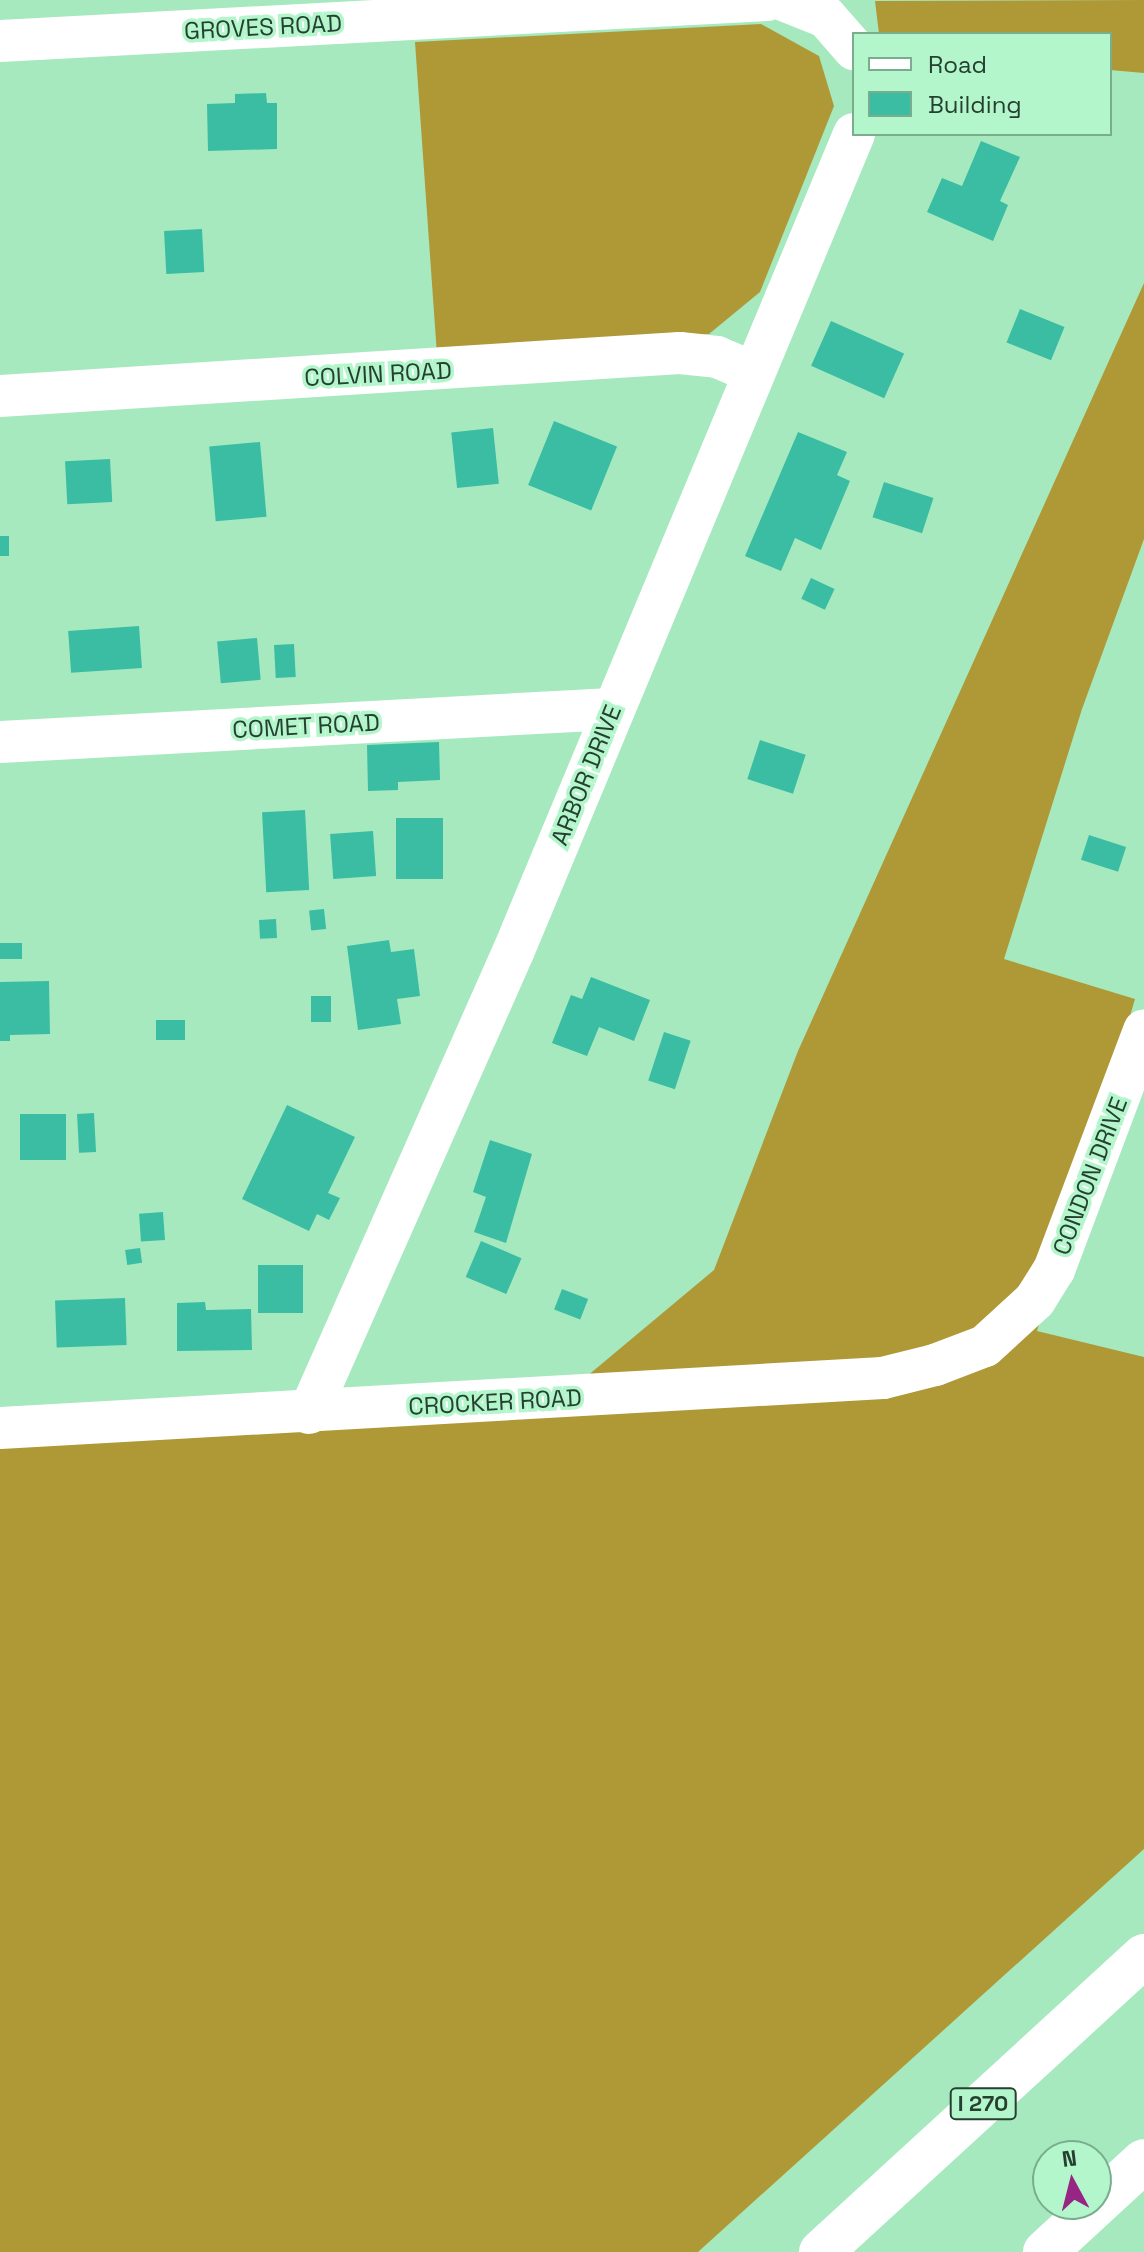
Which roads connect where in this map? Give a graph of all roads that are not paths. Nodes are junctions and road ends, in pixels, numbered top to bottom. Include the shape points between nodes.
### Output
1 (767, 0) edge
2 (783, 0) edge
3 (548, 6) edge
4 (145, 16) edge
5 (0, 41) edge
6 (852, 47) edge
7 (853, 136) edge
8 (752, 372) junction
9 (0, 396) edge
10 (612, 709) junction
11 (0, 742) edge
12 (1144, 1030) edge
13 (985, 1346) joint
14 (309, 1413) junction
15 (0, 1428) edge
16 (1144, 1956) edge
17 (1144, 2161) edge
18 (821, 2252) edge
19 (1045, 2252) edge

1 - 3 street, GROVES ROAD
2 - 6 street via 826,17
3 - 4 street, GROVES ROAD
4 - 5 street, GROVES ROAD
7 - 8 street, ARBOR DRIVE via 832,197
8 - 9 street, COLVIN ROAD via 717,357 680,353
8 - 10 street, ARBOR DRIVE
10 - 11 street, COMET ROAD
10 - 14 street, ARBOR DRIVE via 514,950
12 - 13 street, CONDON DRIVE via 1054,1270 1027,1308
13 - 14 street, CROCKER ROAD via 883,1378
14 - 15 street, CROCKER ROAD
16 - 18 highway, I 270
17 - 19 highway

